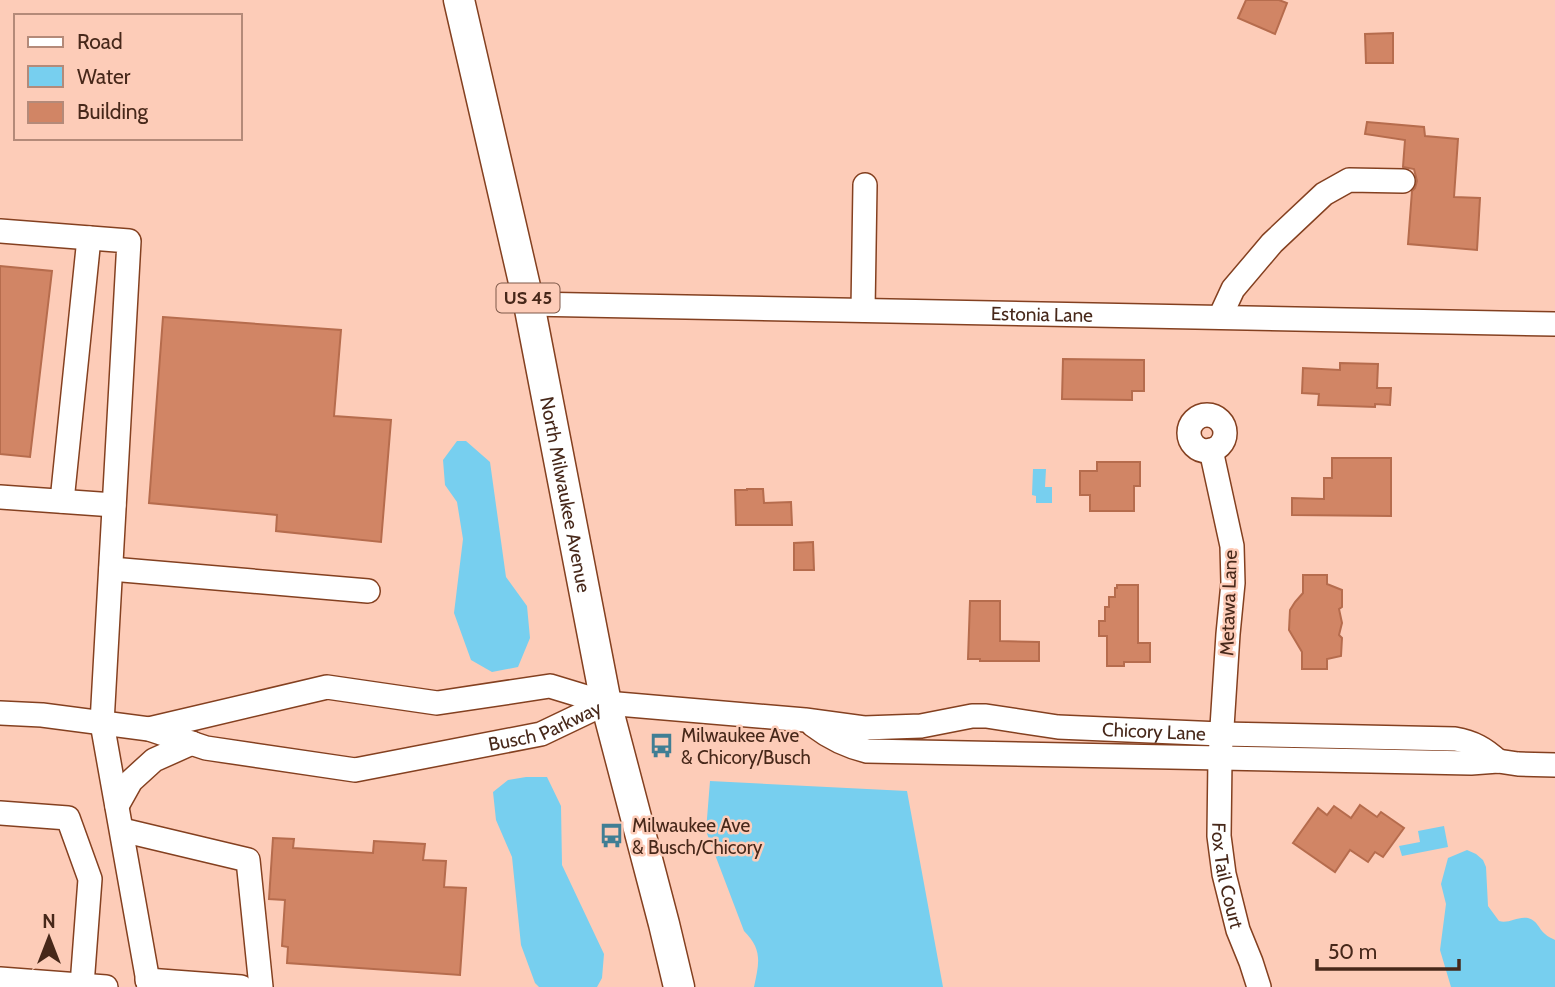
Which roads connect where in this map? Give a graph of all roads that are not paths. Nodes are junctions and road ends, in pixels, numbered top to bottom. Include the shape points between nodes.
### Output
1 (459, 0) edge
2 (1403, 181) dead end
3 (864, 185) dead end
4 (0, 231) edge
5 (89, 238) junction
6 (529, 304) junction
7 (863, 310) junction
8 (1220, 317) junction
9 (1555, 324) edge
10 (1212, 450) dead end
11 (0, 497) edge
12 (62, 501) junction
13 (114, 505) junction
14 (111, 569) junction
15 (368, 592) dead end
16 (606, 703) junction
17 (0, 713) edge
18 (805, 720) junction
19 (953, 720) junction
20 (102, 723) junction
21 (149, 729) junction
22 (1221, 734) junction
23 (191, 743) junction
24 (953, 753) junction
25 (1220, 758) junction
26 (1498, 761) junction
27 (1555, 765) edge
28 (117, 806) junction
29 (0, 813) edge
30 (122, 830) junction
31 (0, 979) edge
32 (148, 983) edge
33 (93, 986) edge
34 (241, 987) edge
35 (261, 987) edge
36 (679, 987) edge
37 (1259, 987) edge

1 - 6 main road, North Milwaukee Avenue / US 45
2 - 8 street via 1349,180 1324,194 1272,243 1233,289
3 - 7 street
4 - 5 street
5 - 12 street
5 - 13 street via 129,241
6 - 7 street, Estonia Lane
6 - 16 main road, North Milwaukee Avenue / US 45
7 - 8 street, Estonia Lane
8 - 9 street, Estonia Lane
10 - 22 street, Metawa Lane via 1232,546
11 - 12 street
12 - 13 street
13 - 14 street
14 - 15 street
14 - 20 street
16 - 18 street, Chicory Lane
16 - 21 street, Busch Parkway via 550,686 437,703 327,687
16 - 23 street, Busch Parkway via 541,734 355,770
16 - 36 main road, North Milwaukee Avenue / US 45
17 - 20 street, Busch Parkway
18 - 19 street, Chicory Lane via 864,728
18 - 24 street, Chicory Lane via 832,739 867,751
19 - 22 street, Chicory Lane via 986,716 1058,727
19 - 24 street
20 - 21 street, Busch Parkway
20 - 28 street
21 - 23 street, Busch Parkway
22 - 25 street, Metawa Lane
22 - 26 street, Chicory Lane via 1455,739 1477,745
23 - 28 street via 154,760 131,781
24 - 25 street, Chicory Lane
25 - 26 street, Chicory Lane
25 - 37 street, Fox Tail Court via 1219,835 1224,874
26 - 27 street, Chicory Lane
28 - 30 street
29 - 33 street via 68,818 90,879
30 - 32 street
30 - 35 street via 248,860
31 - 33 street
32 - 34 street

